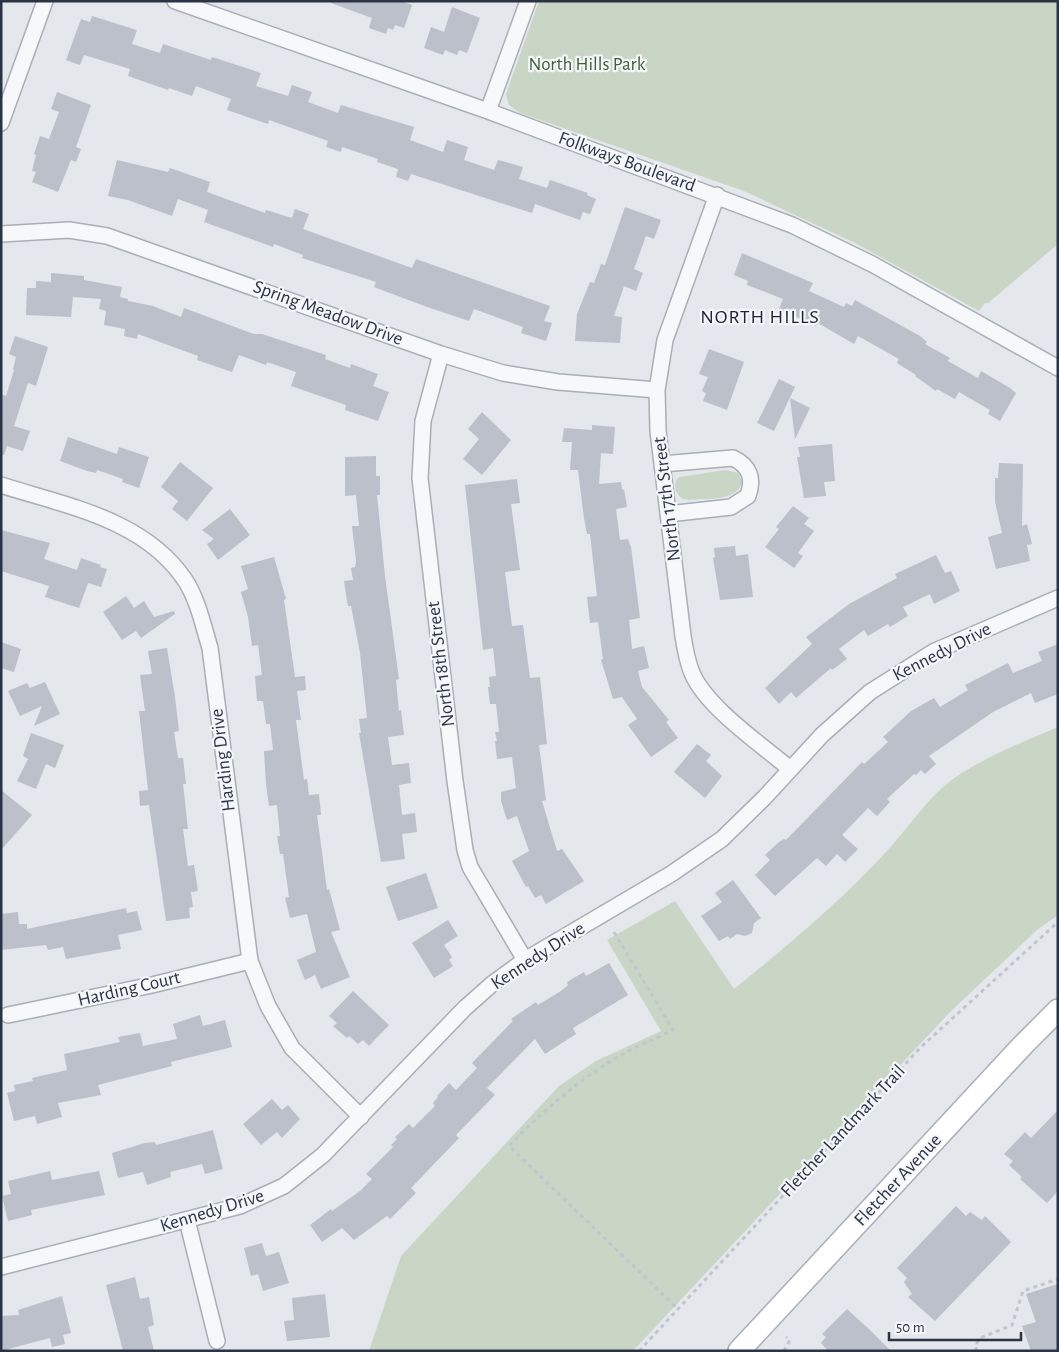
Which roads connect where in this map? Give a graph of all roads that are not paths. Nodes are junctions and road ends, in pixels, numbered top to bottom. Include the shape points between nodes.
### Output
1 (45, 1) edge
2 (175, 1) edge
3 (528, 1) edge
4 (488, 111) junction
5 (1, 124) edge
6 (717, 195) junction
7 (1, 234) edge
8 (441, 354) junction
9 (1058, 368) edge
10 (657, 390) junction
11 (662, 464) junction
12 (1, 485) edge
13 (668, 514) junction
14 (1058, 598) edge
15 (790, 769) junction
16 (526, 960) junction
17 (250, 961) junction
18 (1058, 1010) edge
19 (8, 1015) dead end
20 (361, 1117) junction
21 (187, 1220) junction
22 (1, 1267) edge
23 (217, 1341) dead end
24 (739, 1351) edge

1 - 5 street
2 - 4 street, Folkways Boulevard
3 - 4 street
4 - 6 street, Folkways Boulevard
6 - 9 street, Folkways Boulevard via 832,243
6 - 10 street, North 17th Street via 665,340
7 - 8 street, Spring Meadow Drive via 69,230 107,236
8 - 10 street, Spring Meadow Drive via 530,379
8 - 16 street, North 18th Street via 424,421 420,478 455,781 470,867
10 - 11 street, North 17th Street
11 - 13 street, North 17th Street
11 - 13 street via 733,458 742,462 751,478 748,496 731,507
12 - 17 street, Harding Drive via 122,526 162,553 191,591 210,648
13 - 15 street, North 17th Street via 686,656 692,674 715,705
14 - 15 street, Kennedy Drive via 933,652 897,673 837,720
15 - 16 street, Kennedy Drive via 737,825 705,852
16 - 20 street, Kennedy Drive via 465,1008
17 - 19 street, Harding Court
17 - 20 street, Harding Drive via 268,1006 292,1048
18 - 24 main road, Fletcher Avenue
20 - 21 street, Kennedy Drive via 323,1155 284,1186 255,1200
21 - 22 street, Kennedy Drive
21 - 23 street

